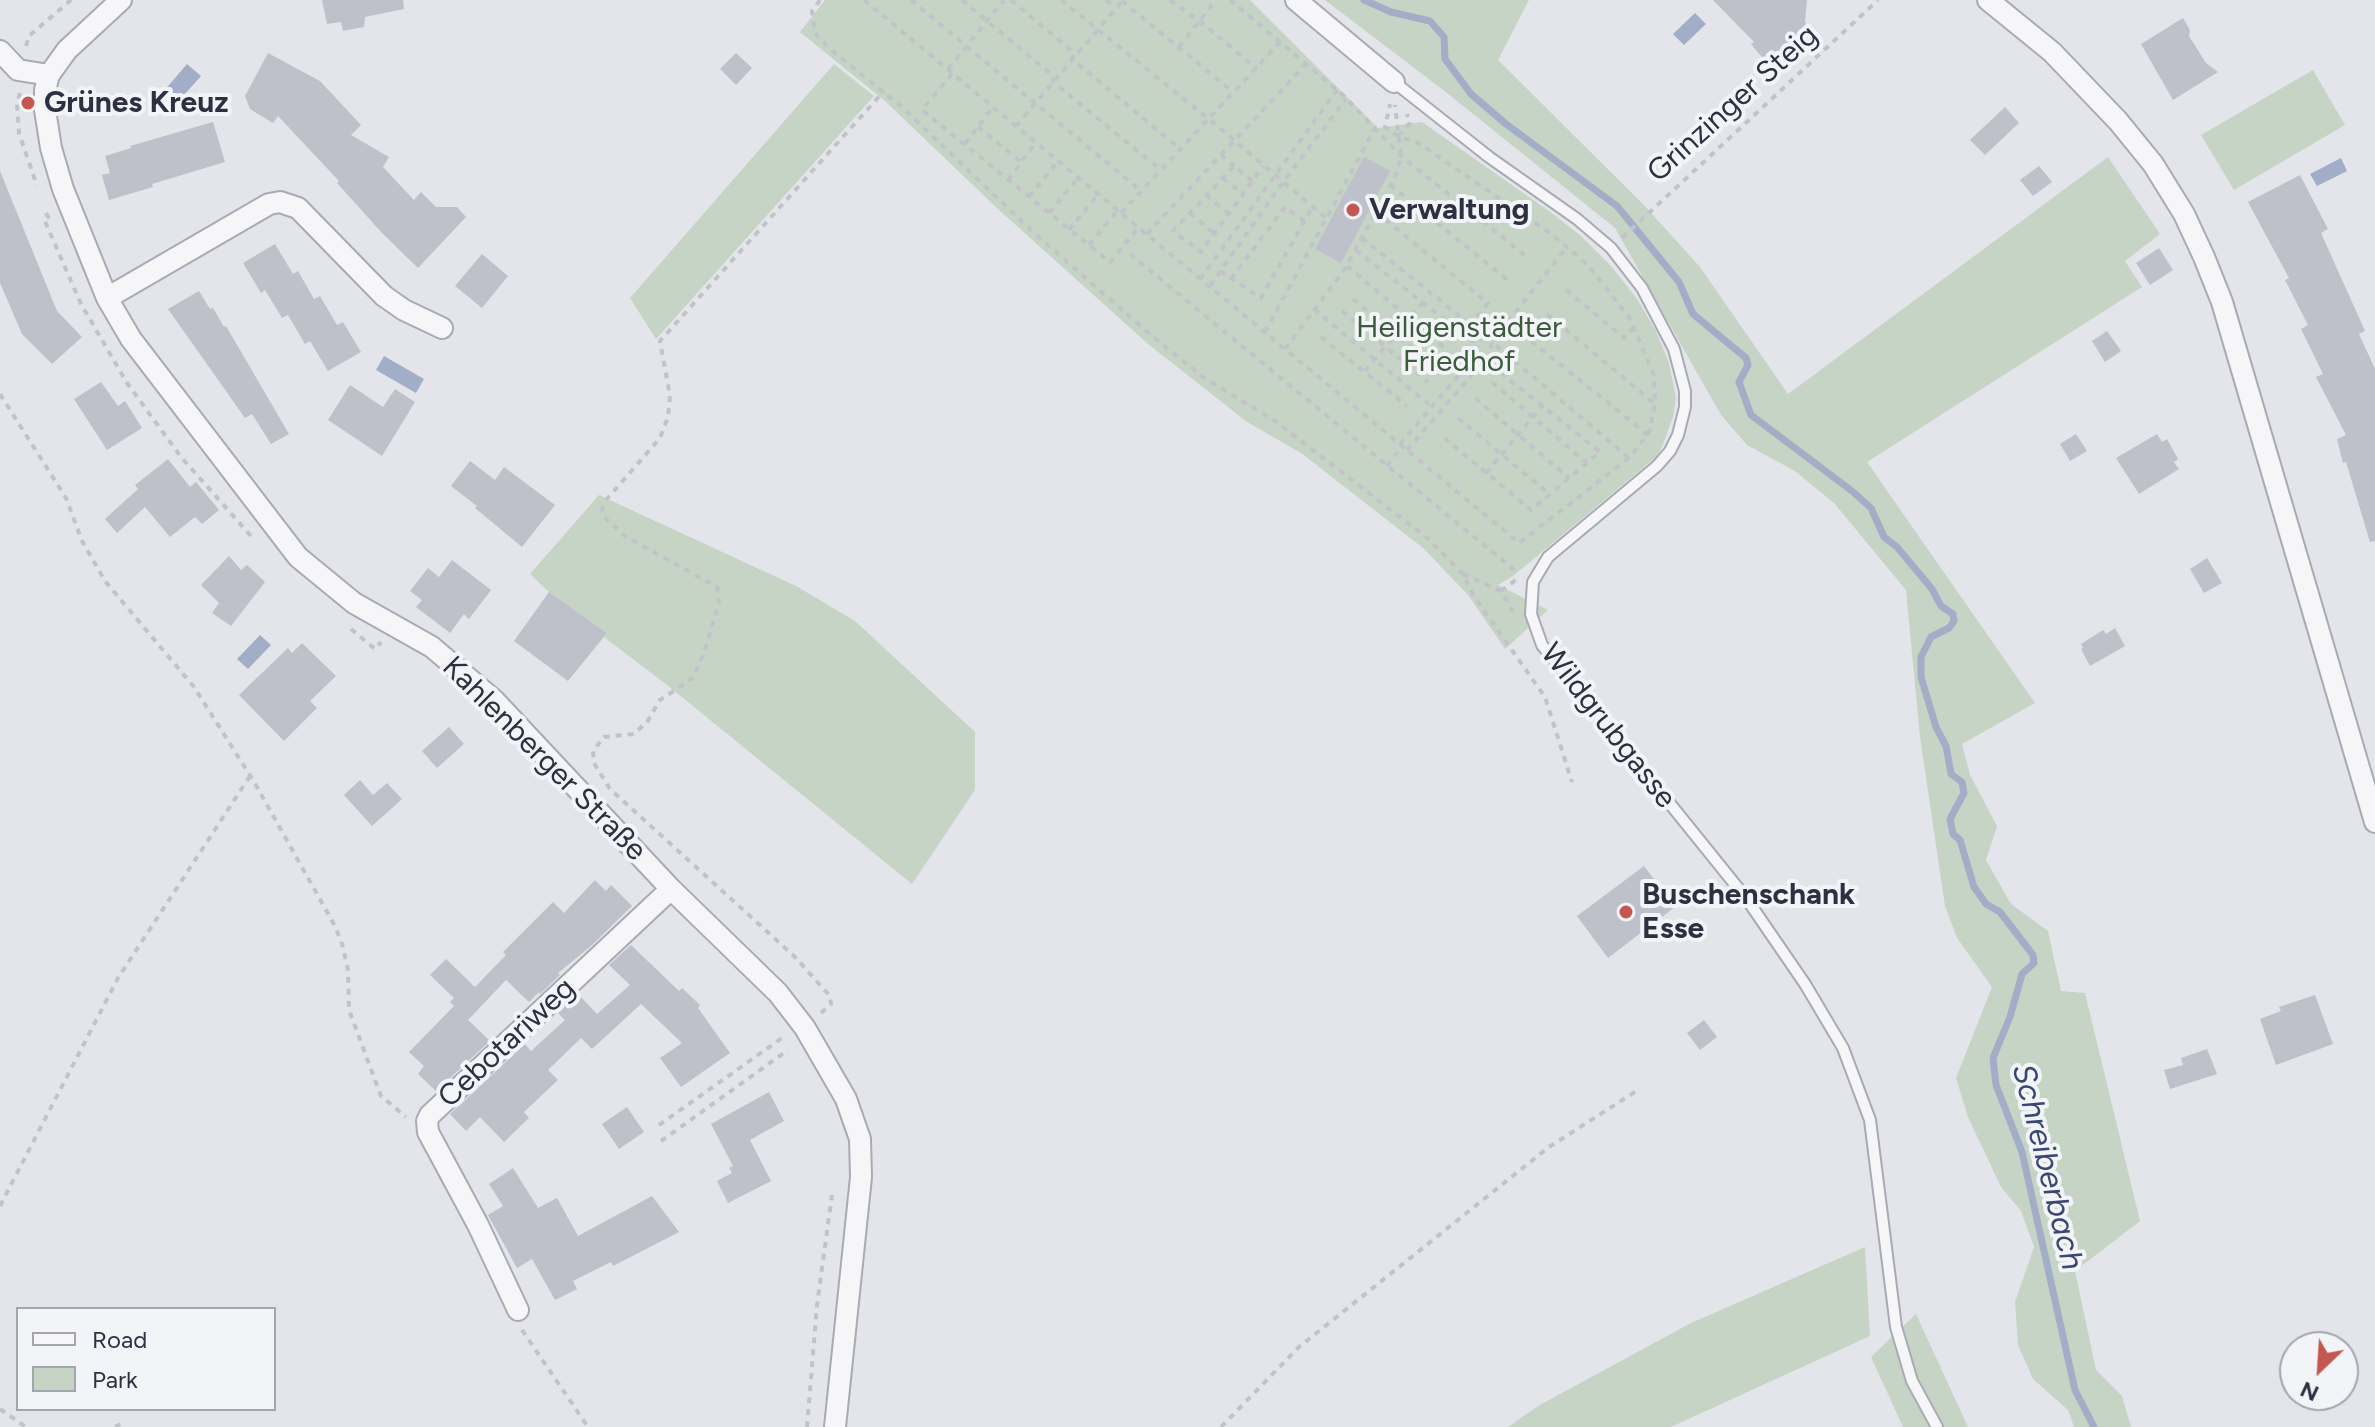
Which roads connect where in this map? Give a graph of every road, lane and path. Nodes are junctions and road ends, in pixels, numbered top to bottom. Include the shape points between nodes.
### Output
1 (71, 0) edge
2 (121, 0) edge
3 (820, 0) edge
4 (864, 0) edge
5 (911, 0) edge
6 (962, 0) edge
7 (1004, 0) edge
8 (1011, 0) edge
9 (1061, 0) edge
10 (1106, 0) edge
11 (1122, 0) edge
12 (1170, 0) edge
13 (1216, 0) edge
14 (1230, 0) edge
15 (1296, 0) edge
16 (1878, 0) edge
17 (1988, 0) edge
18 (1115, 8) junction
19 (986, 20) junction
20 (1199, 22) junction
21 (1098, 30) junction
22 (1280, 42) junction
23 (965, 45) junction
24 (1179, 47) junction
25 (1072, 59) junction
26 (9, 62) edge
27 (1306, 64) junction
28 (1256, 68) junction
29 (950, 71) junction
30 (49, 75) junction
31 (1053, 82) junction
32 (1394, 82) junction
33 (1337, 90) junction
34 (884, 91) junction
35 (1233, 92) junction
36 (1346, 99) junction
37 (1035, 103) junction
38 (993, 107) junction
39 (1209, 119) junction
40 (1016, 126) junction
41 (978, 127) junction
42 (1375, 128) junction
43 (1398, 136) junction
44 (1036, 142) junction
45 (1233, 142) junction
46 (965, 144) junction
47 (1180, 149) junction
48 (1221, 155) junction
49 (1401, 156) junction
50 (1058, 161) junction
51 (1021, 162) junction
52 (1234, 166) junction
53 (1263, 166) junction
54 (1161, 170) junction
55 (1275, 176) junction
56 (1079, 178) junction
57 (1223, 178) junction
58 (1008, 180) junction
59 (1252, 181) junction
60 (1283, 182) junction
61 (1390, 185) junction
62 (1141, 191) junction
63 (1098, 194) junction
64 (1243, 194) junction
65 (1206, 195) junction
66 (1029, 197) junction
67 (1313, 207) junction
68 (1119, 211) junction
69 (1376, 212) junction
70 (1049, 213) junction
71 (1190, 213) junction
72 (1229, 214) junction
73 (1326, 218) junction
74 (1304, 221) junction
75 (1139, 227) junction
76 (1069, 230) junction
77 (1214, 233) junction
78 (1147, 234) junction
79 (1362, 238) junction
80 (1618, 241) dead end
81 (1089, 245) junction
82 (1567, 247) junction
83 (1356, 250) junction
84 (1130, 254) dead end
85 (1527, 257) dead end
86 (1347, 266) junction
87 (1220, 271) junction
88 (1200, 279) junction
89 (1231, 279) junction
90 (1509, 281) dead end
91 (1210, 286) junction
92 (1566, 290) dead end
93 (107, 298) junction
94 (1353, 299) dead end
95 (1423, 302) junction
96 (1314, 309) junction
97 (1342, 311) dead end
98 (1547, 314) dead end
99 (1409, 319) junction
100 (1471, 325) junction
101 (1634, 327) junction
102 (442, 328) dead end
103 (1265, 332) junction
104 (1396, 335) junction
105 (1482, 335) junction
106 (1321, 337) dead end
107 (1531, 341) dead end
108 (1492, 342) junction
109 (1386, 347) junction
110 (1285, 349) junction
111 (1448, 351) dead end
112 (1475, 352) junction
113 (1486, 359) junction
114 (1375, 360) junction
115 (1438, 369) dead end
116 (1365, 371) junction
117 (1428, 382) dead end
118 (1492, 382) dead end
119 (0, 394) edge
120 (1475, 398) dead end
121 (1655, 404) junction
122 (1543, 405) junction
123 (1407, 406) dead end
124 (1432, 407) junction
125 (1533, 417) junction
126 (1458, 418) dead end
127 (1517, 435) junction
128 (1648, 435) junction
129 (1442, 436) dead end
130 (1401, 445) junction
131 (1407, 450) junction
132 (1502, 453) junction
133 (1629, 458) junction
134 (1587, 463) junction
135 (1387, 466) junction
136 (1486, 473) junction
137 (1569, 478) junction
138 (1549, 494) junction
139 (1463, 574) junction
140 (1501, 591) junction
141 (1535, 626) junction
142 (250, 776) junction
143 (1572, 782) dead end
144 (2375, 822) edge
145 (671, 889) junction
146 (805, 1028) junction
147 (782, 1038) dead end
148 (788, 1050) dead end
149 (1638, 1090) dead end
150 (427, 1121) junction
151 (659, 1125) dead end
152 (661, 1141) dead end
153 (832, 1195) dead end
154 (0, 1206) edge
155 (518, 1310) joint
156 (0, 1409) edge
157 (26, 1427) edge
158 (115, 1427) edge
159 (125, 1427) edge
160 (588, 1427) edge
161 (807, 1427) edge
162 (835, 1427) edge
163 (1221, 1427) edge
164 (1937, 1427) edge

1 - 26 path via 29,36
2 - 30 street via 67,50
3 - 34 path via 812,11 815,33
4 - 29 path
5 - 23 path
6 - 19 path
7 - 19 path
8 - 25 path via 1073,52
9 - 21 path
10 - 18 path
11 - 18 path
11 - 24 path
12 - 20 path
13 - 20 path
14 - 22 path
15 - 32 street, Wildgrubgasse
16 - 80 path, Grinzinger Steig
17 - 144 street via 2052,52 2118,121 2184,214 2222,302
18 - 21 path
19 - 23 path
19 - 31 path via 1052,75
20 - 24 path
20 - 28 path
21 - 25 path
21 - 39 path
22 - 27 path
22 - 28 path
23 - 29 path
23 - 37 path
24 - 35 path
25 - 31 path
25 - 47 path
26 - 30 street via 25,72
27 - 33 path
27 - 45 path
28 - 35 path
29 - 38 path
29 - 46 path via 922,110
30 - 93 street, Kahlenberger Straße via 45,110 51,148
31 - 37 path
31 - 54 path
32 - 43 path
32 - 43 path via 1385,127
32 - 141 lane, Wildgrubgasse via 1611,248 1666,329 1681,374 1685,407 1670,451 1548,557 1533,582
33 - 36 path
33 - 55 path
34 - 139 path via 1023,224 1152,336 1203,377 1275,421 1426,537
34 - 146 path via 660,341 670,396 668,417 660,438 602,509 625,536 717,587 719,603 693,678 660,700 634,734 604,737 593,751 594,763 610,789 794,956 830,996 831,1004
35 - 39 path
36 - 42 path
36 - 60 path
37 - 40 path
37 - 62 path
38 - 40 path
38 - 41 path
39 - 45 path
39 - 47 path
40 - 44 path
41 - 46 path
41 - 51 path
42 - 49 path
42 - 73 path
43 - 49 path
43 - 82 path via 1420,144
44 - 50 path
44 - 51 path
45 - 48 path
45 - 53 path
46 - 58 path
47 - 54 path
48 - 52 path
48 - 78 path
49 - 61 path
49 - 85 path
50 - 56 path
50 - 66 path
51 - 58 path
52 - 57 path
52 - 59 path
53 - 55 path
53 - 59 path
54 - 62 path
55 - 60 path
55 - 88 path
56 - 63 path
56 - 70 path
57 - 64 path
57 - 65 path
58 - 66 path
59 - 64 path
60 - 67 path
60 - 87 path
61 - 69 path
61 - 90 path
62 - 68 path
63 - 68 path
63 - 76 path
64 - 72 path
65 - 71 path
65 - 72 path
66 - 70 path
67 - 73 path
67 - 74 path
68 - 75 path
68 - 81 path
69 - 79 path
69 - 100 path via 1488,303
70 - 76 path
71 - 77 path
71 - 77 path via 1173,231 1201,252
72 - 77 path
73 - 103 path
74 - 89 path via 1285,207
74 - 89 path via 1261,298
75 - 78 path
75 - 81 path via 1110,262
76 - 81 path
78 - 88 path
79 - 83 path
79 - 100 path
82 - 101 path via 1608,287
82 - 108 path
83 - 86 path
83 - 95 path
84 - 135 path
86 - 96 path
86 - 99 path
87 - 89 path
87 - 91 path
88 - 91 path
91 - 103 path
92 - 101 path via 1624,338
93 - 102 street via 280,202 298,208 384,296
93 - 145 street, Kahlenberger Straße via 145,360 298,557 354,603 405,629 459,668 529,735
94 - 104 path
95 - 99 path
95 - 112 path via 1473,342
96 - 110 path
96 - 114 path
97 - 109 path
98 - 121 path
99 - 104 path
99 - 111 path
100 - 105 path
101 - 121 path via 1654,375
103 - 110 path
104 - 109 path
104 - 115 path
105 - 108 path
105 - 112 path
106 - 116 path
107 - 128 path
108 - 113 path
108 - 133 path
109 - 114 path
109 - 117 path
110 - 130 path
112 - 113 path
112 - 124 path
113 - 122 path
113 - 131 path
114 - 116 path
114 - 124 path
116 - 123 path
118 - 125 path
119 - 142 path via 66,498 105,581 194,687
120 - 127 path
121 - 128 path
122 - 125 path
122 - 134 path via 1600,452
124 - 130 path
125 - 127 path
125 - 134 path
126 - 132 path
127 - 132 path
127 - 137 path
128 - 133 path
129 - 136 path
130 - 131 path
130 - 135 path
131 - 133 path via 1519,543
132 - 136 path
132 - 138 path
134 - 137 path
135 - 140 path via 1522,576
136 - 138 path via 1531,510
137 - 138 path
139 - 140 path
139 - 143 path via 1545,697
140 - 141 path via 1513,612
141 - 164 lane, Wildgrubgasse via 1542,645 1746,898 1843,1048 1870,1120 1896,1327 1912,1381
142 - 150 path via 335,926 348,970 349,1010 381,1096 405,1116
142 - 154 path via 118,978
145 - 146 street, Kahlenberger Straße via 778,993
145 - 150 street, Cebotariweg
146 - 162 street, Kahlenberger Straße via 846,1099 862,1156
147 - 151 path
148 - 152 path
149 - 163 path via 1549,1147 1299,1347
150 - 155 street, Cebotariweg
153 - 161 path
155 - 160 path via 518,1324
156 - 157 path
158 - 159 path

